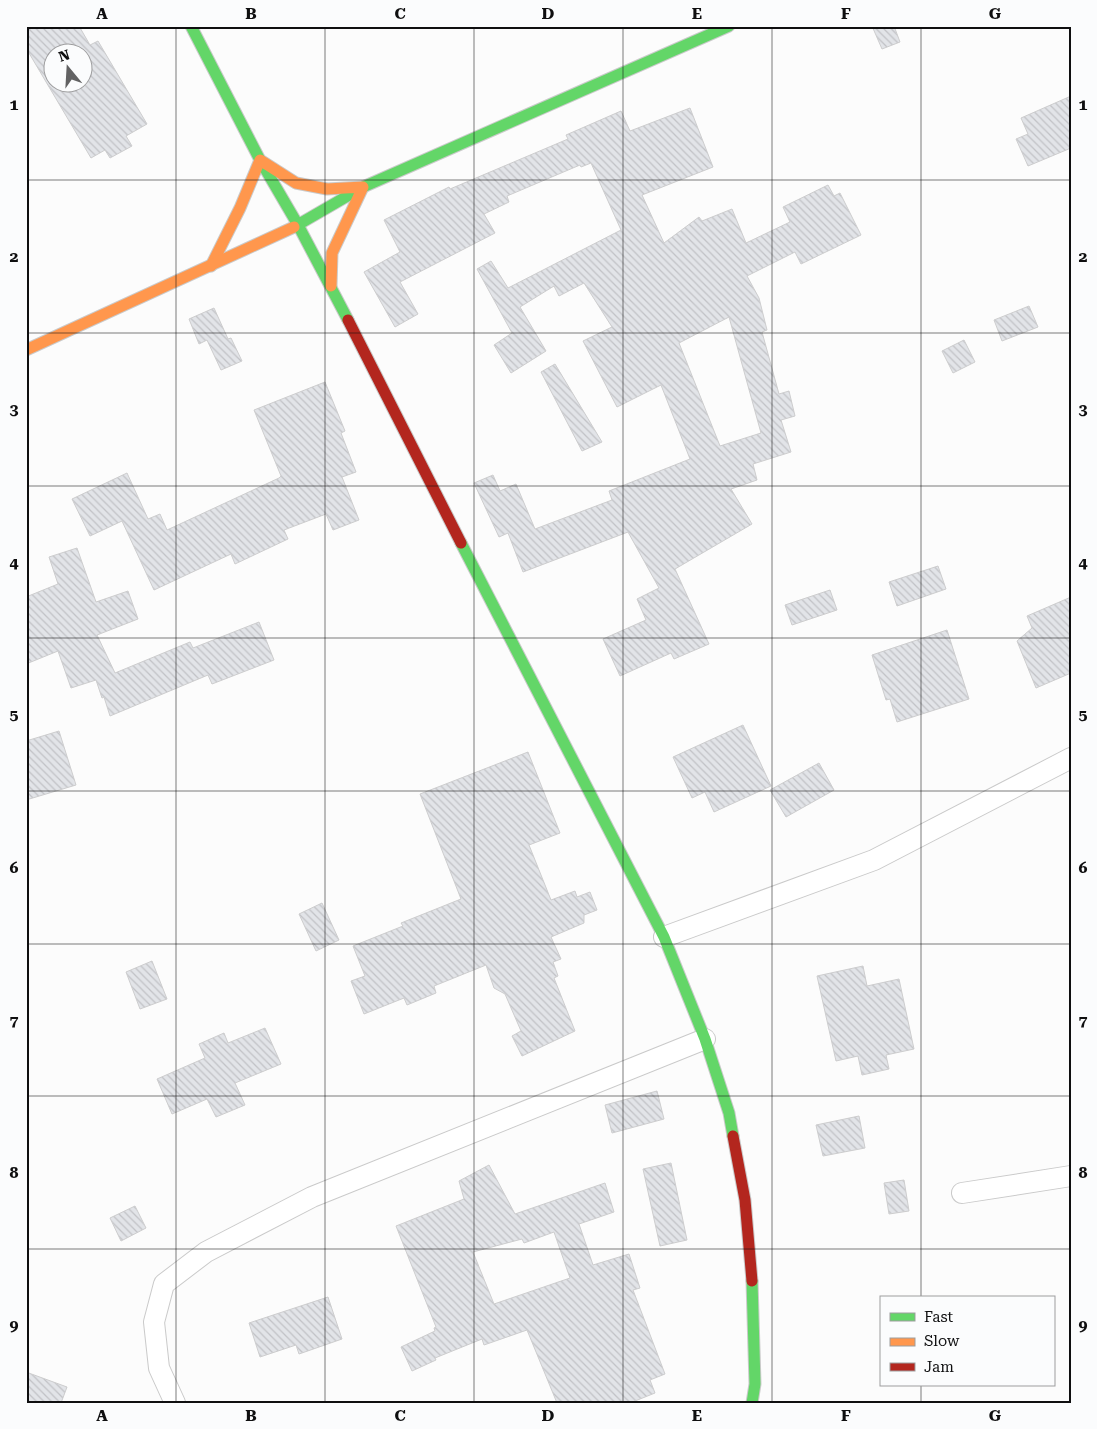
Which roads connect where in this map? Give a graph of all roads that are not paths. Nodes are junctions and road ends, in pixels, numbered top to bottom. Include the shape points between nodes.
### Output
1 (191, 26) edge
2 (729, 26) edge
3 (260, 160) junction
4 (363, 187) junction
5 (298, 225) junction
6 (210, 266) junction
7 (331, 286) junction
8 (26, 350) edge
9 (1071, 758) edge
10 (664, 938) junction
11 (705, 1039) junction
12 (1071, 1176) edge
13 (962, 1193) dead end
14 (175, 1403) edge
15 (752, 1403) edge

1 - 3 main road
2 - 4 main road
3 - 4 main road via 296,183 327,189
3 - 5 main road
3 - 6 main road
4 - 5 main road
4 - 7 main road via 332,253
5 - 6 main road
5 - 7 main road
6 - 8 main road
7 - 10 main road
9 - 10 street via 874,860
10 - 11 main road
11 - 14 street via 312,1197 206,1252 164,1284 154,1322 159,1368
11 - 15 main road via 729,1113 745,1200 756,1384
12 - 13 street

